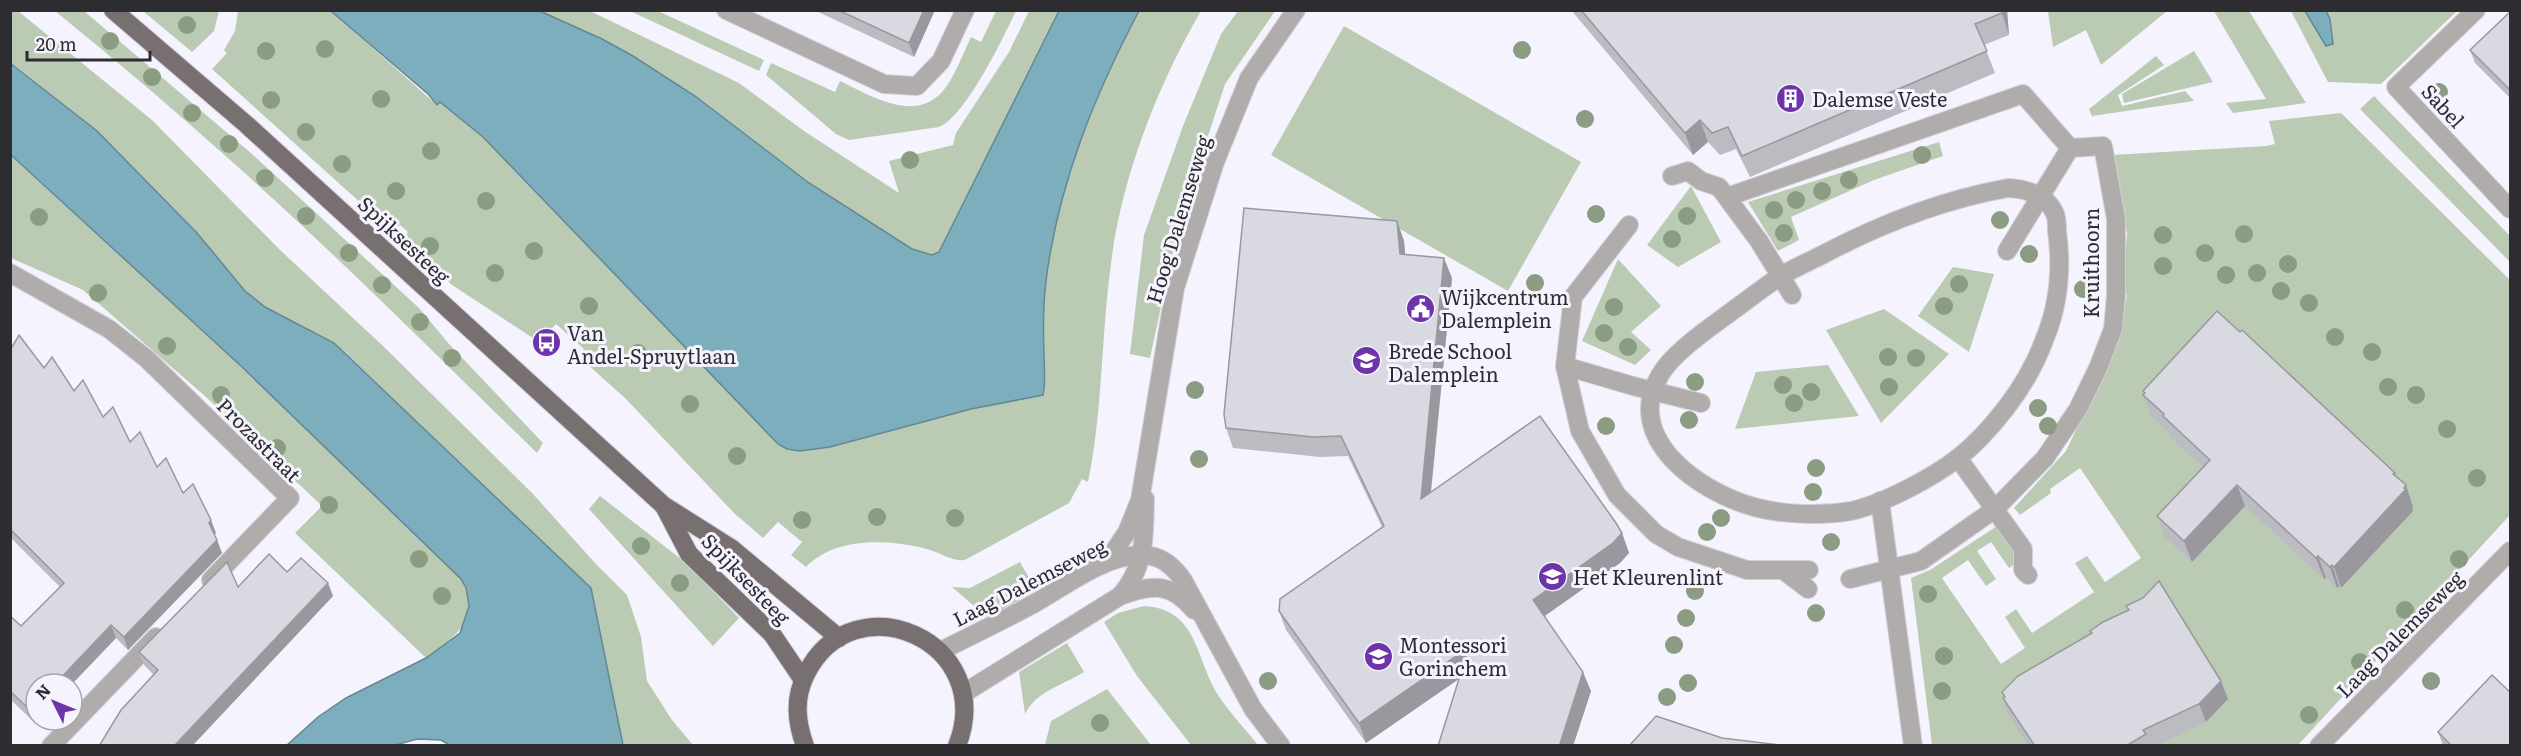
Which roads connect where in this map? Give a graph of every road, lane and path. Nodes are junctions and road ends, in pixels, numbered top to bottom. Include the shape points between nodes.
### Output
1 (113, 10) edge
2 (726, 10) edge
3 (965, 10) edge
4 (1296, 10) edge
5 (2476, 10) edge
6 (2070, 148) junction
7 (1672, 176) dead end
8 (1727, 197) junction
9 (2041, 197) junction
10 (2511, 209) edge
11 (1629, 225) dead end
12 (2007, 251) dead end
13 (10, 273) edge
14 (1781, 276) junction
15 (1792, 295) dead end
16 (1565, 366) junction
17 (1653, 392) junction
18 (1701, 403) dead end
19 (1148, 458) junction
20 (1958, 458) junction
21 (1880, 501) junction
22 (663, 505) junction
23 (1995, 509) junction
24 (2511, 551) edge
25 (1141, 555) junction
26 (1106, 563) junction
27 (1784, 570) junction
28 (1809, 570) dead end
29 (1890, 570) junction
30 (2028, 575) dead end
31 (1850, 579) dead end
32 (1808, 589) dead end
33 (200, 591) edge
34 (1120, 596) junction
35 (168, 625) edge
36 (1208, 628) junction
37 (839, 638) junction
38 (941, 651) junction
39 (803, 680) junction
40 (964, 693) junction
41 (51, 746) edge
42 (805, 746) edge
43 (957, 746) edge
44 (1281, 746) edge
45 (1913, 746) edge
46 (2319, 746) edge

1 - 22 main road, Spijksesteeg via 247,125
2 - 3 street via 884,84 917,86 941,61
4 - 19 street, Hoog Dalemseweg via 1249,78 1215,162 1175,288
5 - 10 street, Sabel via 2396,87
6 - 8 street via 2023,94
6 - 9 street
6 - 23 street, Kruithoorn via 2107,145 2116,219 2112,329 2078,409 2045,458
7 - 8 street via 1688,171 1719,187
8 - 14 street
9 - 12 street
9 - 14 street, Kruithoorn via 2025,189 2008,188 1967,196 1883,225
9 - 20 street, Kruithoorn via 2055,215 2059,244 2060,276 2046,337 2030,372 2007,407
11 - 16 street via 1573,297
13 - 33 street, Prozastraat via 109,329 140,353 290,498
14 - 15 street
14 - 17 street, Kruithoorn via 1679,354 1661,373
16 - 17 street
16 - 27 street via 1580,431 1617,495 1656,534 1678,547 1747,570
17 - 18 street
17 - 21 street, Kruithoorn via 1649,417 1654,435 1701,485 1757,508 1803,514 1826,515
19 - 25 street, Hoog Dalemseweg
19 - 26 street, Hoog Dalemseweg via 1140,500 1122,540
20 - 21 street, Kruithoorn
20 - 23 street
21 - 29 street
22 - 37 main road, Spijksesteeg via 731,548
22 - 39 main road, Spijksesteeg via 689,554 772,634
23 - 29 street, Kruithoorn via 1921,561
23 - 30 street via 2023,549
24 - 46 street, Laag Dalemseweg
25 - 26 street, Laag Dalemseweg
25 - 34 street, Hoog Dalemseweg via 1132,583
25 - 36 street via 1174,567
26 - 38 street, Laag Dalemseweg
27 - 28 street
27 - 32 street
29 - 31 street, Kruithoorn
29 - 45 street
34 - 36 street via 1142,587 1161,587 1182,599
34 - 40 street
35 - 41 street
36 - 44 street via 1253,709
37 - 38 main road via 874,627 892,627 927,639
37 - 39 main road via 824,649
38 - 40 main road
39 - 42 main road via 797,714
40 - 43 main road via 966,712

